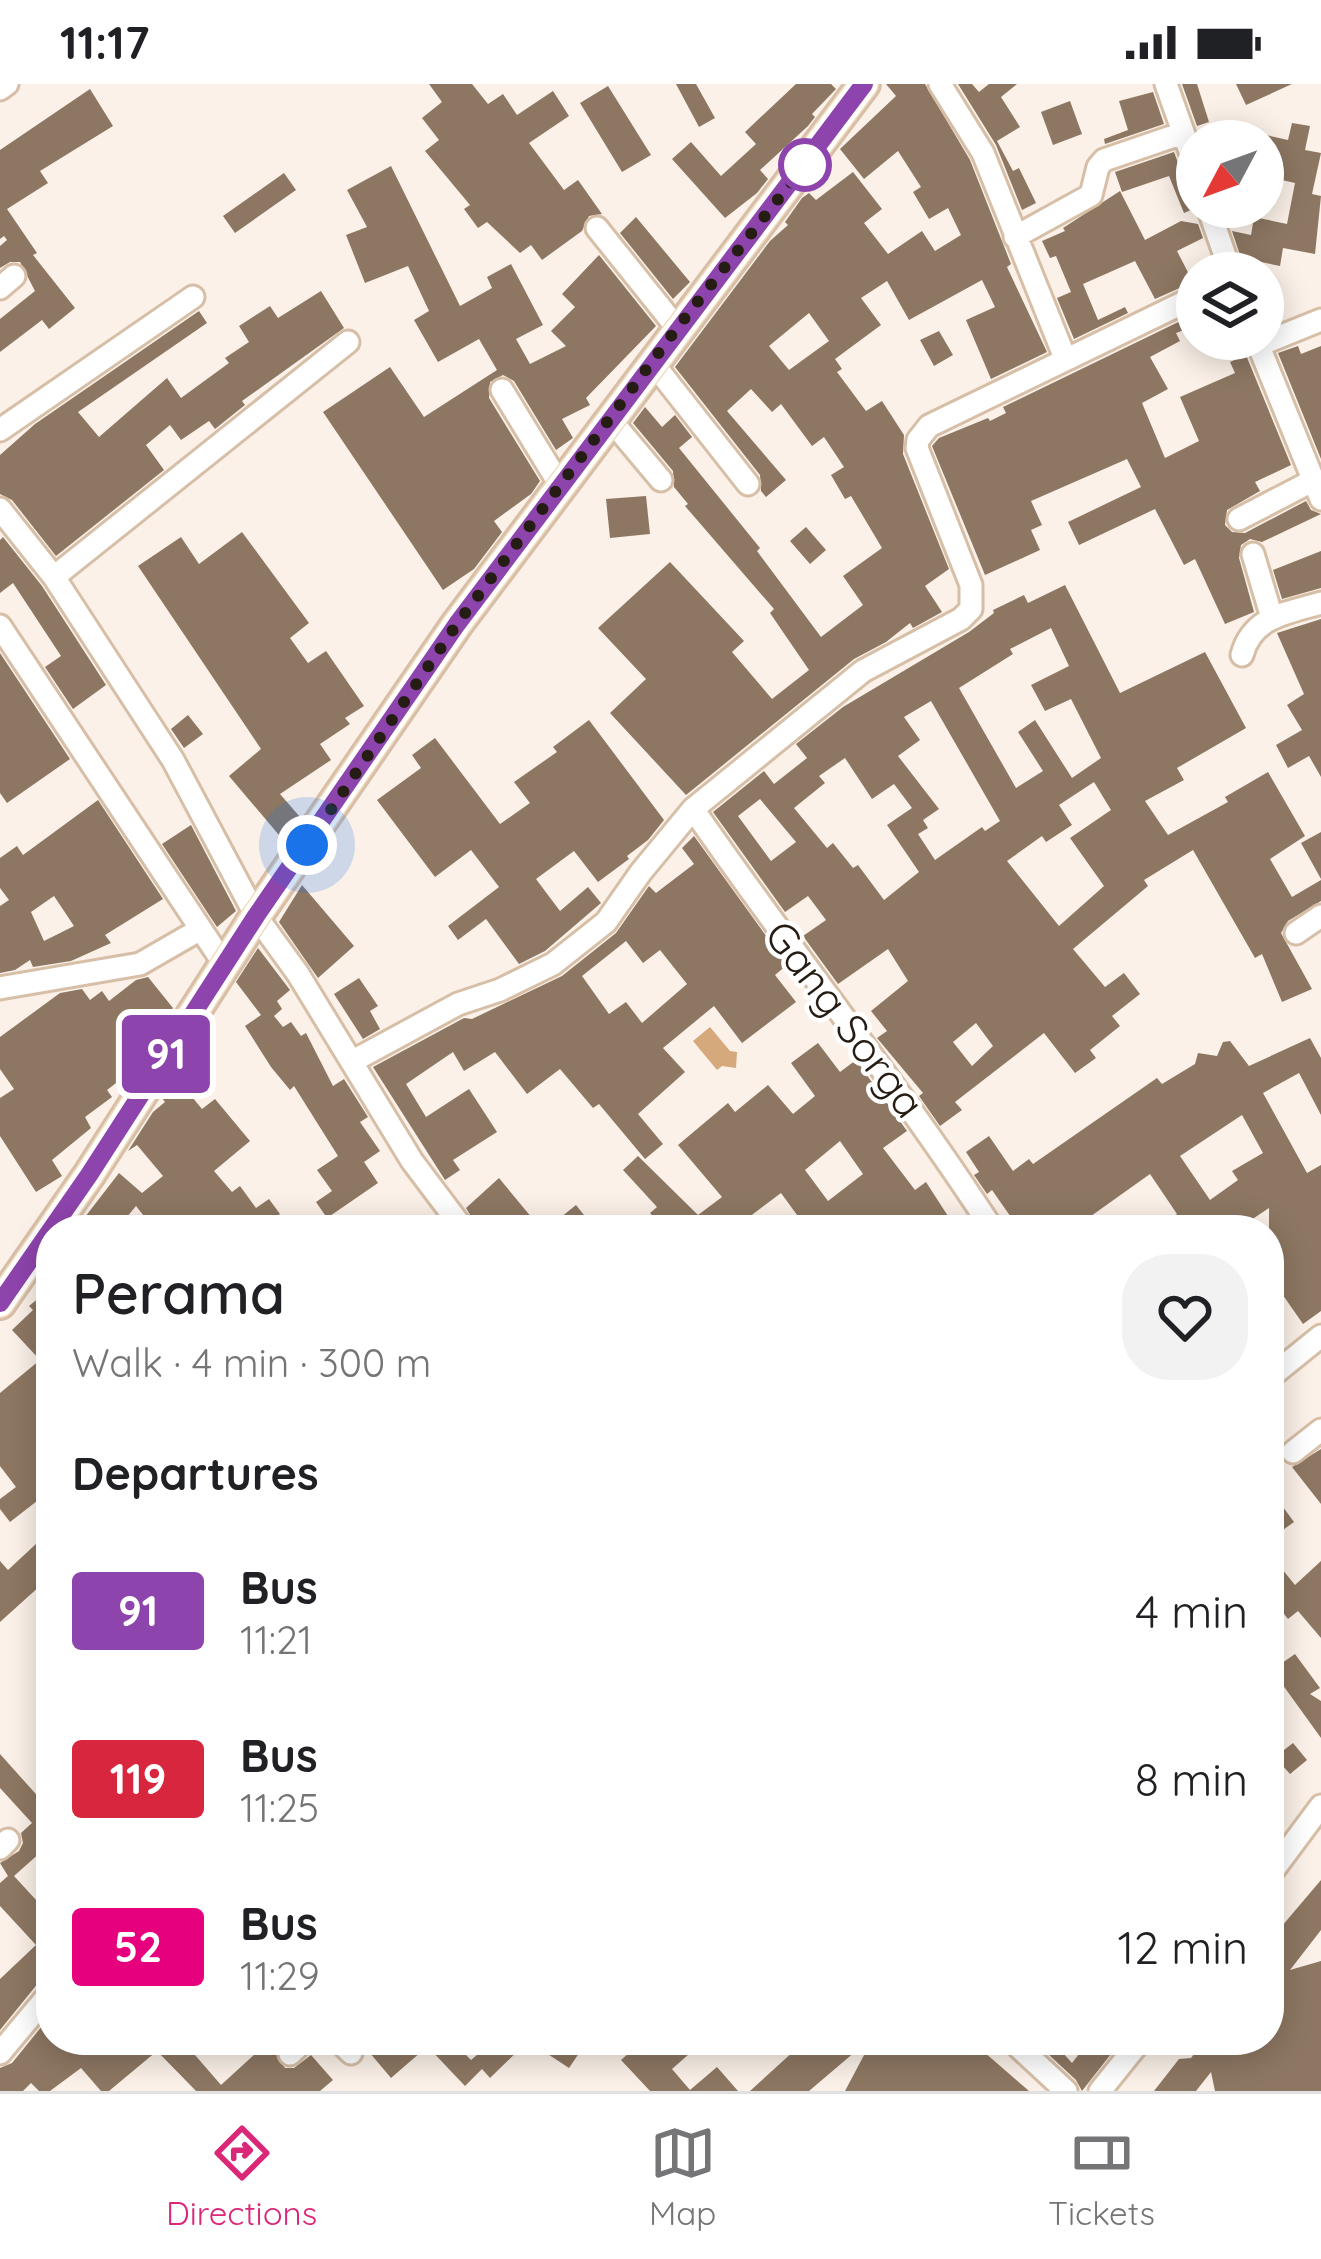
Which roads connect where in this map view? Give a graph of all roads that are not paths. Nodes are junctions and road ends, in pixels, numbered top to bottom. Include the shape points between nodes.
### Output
1 (864, 84) edge
2 (940, 84) edge
3 (1166, 84) edge
4 (1178, 120) edge
5 (1176, 135) edge
6 (597, 228) dead end
7 (1015, 237) junction
8 (193, 297) dead end
9 (1176, 306) edge
10 (1321, 320) edge
11 (677, 328) junction
12 (1284, 333) edge
13 (348, 342) dead end
14 (1065, 358) junction
15 (1264, 360) edge
16 (652, 362) junction
17 (502, 390) dead end
18 (609, 418) junction
19 (0, 430) edge
20 (661, 480) dead end
21 (560, 484) junction
22 (748, 484) dead end
23 (1317, 489) edge
24 (0, 509) edge
25 (1239, 519) dead end
26 (1253, 554) dead end
27 (54, 577) junction
28 (1321, 603) edge
29 (1272, 618) junction
30 (0, 626) edge
31 (1242, 656) dead end
32 (693, 809) junction
33 (256, 916) junction
34 (1321, 916) edge
35 (199, 930) junction
36 (1296, 933) dead end
37 (224, 964) junction
38 (0, 988) edge
39 (353, 1061) junction
40 (61, 1215) edge
41 (453, 1215) edge
42 (984, 1215) edge
43 (36, 1251) edge
44 (0, 1303) edge
45 (1321, 1336) edge
46 (1284, 1366) edge
47 (1321, 1430) edge
48 (1293, 1452) dead end
49 (1321, 1806) edge
50 (1284, 1853) edge
51 (36, 2011) edge
52 (0, 2053) edge
53 (1027, 2055) edge
54 (1129, 2055) edge
55 (1066, 2091) edge
56 (1100, 2091) edge

1 - 11 main road
2 - 7 street via 983,153
3 - 4 street
5 - 7 street via 1105,160 1091,195
6 - 11 street
7 - 14 street
8 - 19 street
9 - 14 street
10 - 12 street
11 - 16 main road
13 - 27 street
14 - 32 street via 929,426 918,440 971,586 971,609 863,671
15 - 23 street
16 - 18 main road
16 - 22 street
17 - 21 street
18 - 20 street
18 - 21 main road
21 - 33 main road
23 - 25 street
24 - 27 street
26 - 29 street
27 - 33 street via 173,760
28 - 29 street
29 - 31 street via 1255,627
30 - 35 street
32 - 39 street via 606,922 553,964
32 - 42 street, Gang Sorga
33 - 37 main road
33 - 39 street
34 - 36 street
35 - 37 street
35 - 38 street via 140,964
37 - 40 main road
39 - 41 street
43 - 44 main road
45 - 46 street
47 - 48 street
49 - 50 street
51 - 52 street
53 - 55 street
54 - 56 street

